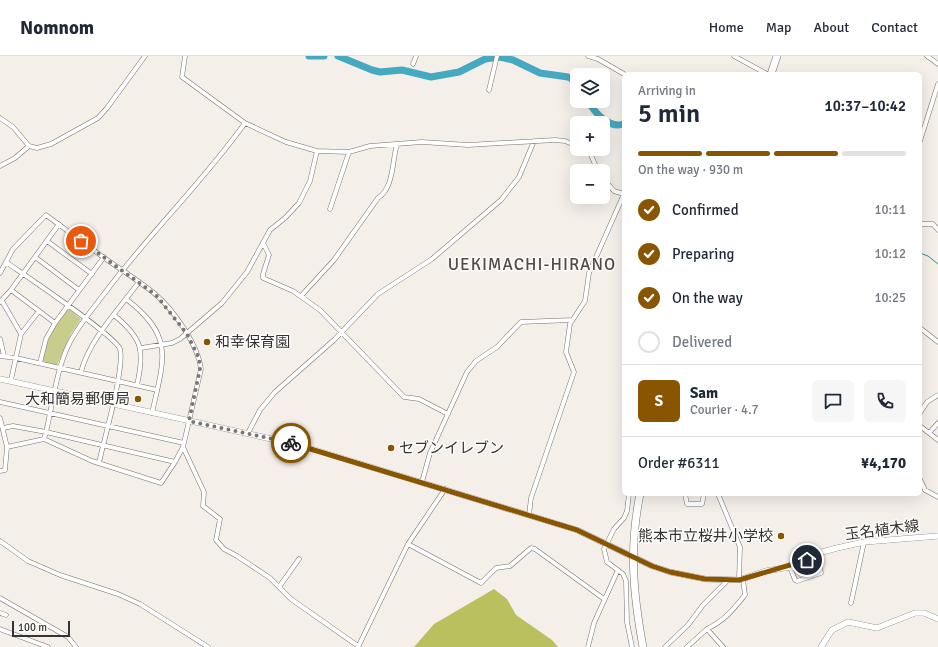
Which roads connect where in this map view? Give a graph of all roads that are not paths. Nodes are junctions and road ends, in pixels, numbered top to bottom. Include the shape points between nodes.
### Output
1 (145, 56) edge
2 (185, 56) edge
3 (416, 56) edge
4 (497, 56) edge
5 (588, 56) edge
6 (734, 56) edge
7 (777, 56) edge
8 (927, 56) edge
9 (413, 64) dead end
10 (938, 64) edge
11 (763, 72) edge
12 (768, 72) edge
13 (622, 73) edge
14 (938, 84) edge
15 (488, 90) dead end
16 (0, 118) edge
17 (245, 123) junction
18 (922, 136) edge
19 (534, 140) junction
20 (570, 143) edge
21 (397, 144) junction
22 (29, 146) junction
23 (317, 151) junction
24 (349, 152) junction
25 (0, 166) edge
26 (610, 186) edge
27 (622, 193) edge
28 (622, 199) edge
29 (330, 208) dead end
30 (59, 224) junction
31 (922, 224) edge
32 (937, 227) edge
33 (47, 241) junction
34 (262, 243) junction
35 (35, 257) junction
36 (104, 258) junction
37 (6, 262) junction
38 (122, 270) junction
39 (0, 273) edge
40 (23, 273) junction
41 (92, 274) junction
42 (138, 282) junction
43 (11, 290) junction
44 (79, 290) junction
45 (301, 296) junction
46 (126, 299) junction
47 (1, 302) edge
48 (68, 306) junction
49 (39, 310) junction
50 (114, 315) junction
51 (86, 318) junction
52 (572, 320) junction
53 (55, 322) junction
54 (922, 330) edge
55 (102, 331) junction
56 (341, 333) junction
57 (21, 334) junction
58 (187, 334) junction
59 (0, 339) edge
60 (938, 342) edge
61 (161, 344) junction
62 (141, 348) junction
63 (2, 356) edge
64 (16, 358) junction
65 (40, 363) junction
66 (61, 368) junction
67 (81, 372) junction
68 (0, 379) edge
69 (11, 380) junction
70 (117, 380) junction
71 (138, 385) junction
72 (56, 390) junction
73 (157, 390) junction
74 (938, 395) edge
75 (0, 402) edge
76 (112, 403) junction
77 (922, 409) edge
78 (51, 413) junction
79 (152, 413) junction
80 (448, 414) junction
81 (0, 418) edge
82 (189, 421) junction
83 (938, 423) edge
84 (107, 426) junction
85 (3, 428) junction
86 (922, 428) edge
87 (46, 432) junction
88 (248, 433) junction
89 (929, 433) junction
90 (44, 439) junction
91 (938, 440) edge
92 (103, 445) junction
93 (183, 445) junction
94 (7, 447) junction
95 (99, 462) junction
96 (175, 462) junction
97 (0, 471) edge
98 (422, 482) junction
99 (922, 483) edge
100 (444, 489) junction
101 (629, 496) edge
102 (640, 496) edge
103 (685, 496) edge
104 (704, 496) edge
105 (719, 496) edge
106 (938, 497) edge
107 (529, 514) junction
108 (938, 536) edge
109 (0, 541) edge
110 (864, 542) junction
111 (607, 543) junction
112 (408, 544) junction
113 (632, 557) junction
114 (299, 559) dead end
115 (819, 559) dead end
116 (790, 566) junction
117 (618, 570) junction
118 (741, 579) junction
119 (727, 581) junction
120 (279, 587) junction
121 (0, 598) edge
122 (604, 599) junction
123 (851, 603) dead end
124 (0, 613) edge
125 (6, 615) dead end
126 (938, 619) edge
127 (0, 629) edge
128 (707, 629) junction
129 (358, 646) edge
130 (666, 646) edge
131 (48, 647) edge
132 (76, 647) edge
133 (208, 647) edge
134 (588, 647) edge
135 (632, 647) edge
136 (643, 647) edge
137 (687, 647) edge
138 (724, 647) edge
139 (821, 647) edge

1 - 22 street via 98,118 51,144 37,148
2 - 17 street via 182,77
3 - 9 street
4 - 15 street
5 - 13 street
6 - 11 street
7 - 12 highway
8 - 10 street
14 - 18 street
16 - 22 street via 13,127
17 - 23 street via 286,142
17 - 38 street via 221,156
19 - 20 street
19 - 21 street via 468,145 422,142
19 - 56 street via 519,177 501,200 432,259 378,294
21 - 24 street via 370,146
21 - 45 street via 393,170 384,195 378,198 334,260
22 - 25 street
23 - 24 street
23 - 34 street via 310,181 299,203 270,230
24 - 29 street
26 - 27 street via 614,191
28 - 52 street via 589,273 585,301
30 - 33 street
30 - 36 street
30 - 37 street via 46,215 13,250
31 - 32 street
33 - 35 street
33 - 41 street
34 - 45 street via 269,254 264,278
34 - 58 street via 256,259 239,284
35 - 40 street
35 - 44 street
36 - 38 street
36 - 41 street
37 - 39 street
37 - 40 street
38 - 42 street
38 - 51 street
40 - 43 street
40 - 48 street
41 - 44 street
42 - 46 street
42 - 58 street via 156,295
43 - 47 street
43 - 49 street
44 - 48 street
45 - 56 street via 320,310
46 - 50 street
46 - 61 street via 150,320
47 - 57 street
48 - 51 street
48 - 53 street
49 - 53 street
49 - 57 street
50 - 55 street
50 - 62 street via 134,333
51 - 55 street
51 - 66 street via 68,345
52 - 80 street via 521,322 467,372
52 - 107 street via 566,352 574,372 531,498
53 - 65 street via 46,339
54 - 60 street
55 - 67 street via 90,347
55 - 70 street via 120,348
56 - 80 street via 404,398 419,399
56 - 88 street via 276,392 257,415
57 - 64 street
58 - 61 street via 172,342
58 - 82 street via 199,358 200,369
59 - 63 street
61 - 62 street
61 - 73 street via 163,363
62 - 71 street
63 - 64 street
64 - 65 street
64 - 69 street
65 - 66 street
66 - 67 street
66 - 72 street
67 - 70 street
68 - 69 main road, 玉名植木線
69 - 72 main road, 玉名植木線
70 - 71 street
70 - 76 street
71 - 73 street
72 - 76 main road, 玉名植木線
72 - 78 street
73 - 79 street
74 - 77 street via 927,402
75 - 78 street
76 - 79 main road, 玉名植木線
76 - 84 street
78 - 84 street
78 - 87 street
79 - 82 main road, 玉名植木線
80 - 98 street via 430,453
81 - 85 street
82 - 88 main road, 玉名植木線
82 - 93 street
83 - 89 street
84 - 92 street
84 - 93 street
85 - 87 street via 13,426
85 - 94 street
86 - 89 street
87 - 90 street
87 - 92 street
88 - 98 main road, 玉名植木線 via 300,445
89 - 91 street
90 - 94 street
90 - 95 street
92 - 95 street
92 - 96 street
93 - 96 street
93 - 120 street via 204,492 203,506 220,519 216,540 224,549
94 - 97 street via 5,470
95 - 96 street via 161,483
98 - 100 main road, 玉名植木線
99 - 106 street via 925,490
100 - 107 main road, 玉名植木線
100 - 112 street
101 - 111 street via 624,518 614,529
102 - 113 highway
103 - 104 street via 687,504 702,504
105 - 118 street via 740,547
107 - 111 main road, 玉名植木線
108 - 110 main road, 玉名植木線
109 - 133 street via 28,561 140,604
110 - 116 main road, 玉名植木線 via 822,552
110 - 123 street
111 - 113 main road, 玉名植木線
111 - 117 street via 604,549 607,562
112 - 122 street via 481,583 496,568 510,566 531,548 535,549
112 - 129 street
113 - 119 main road, 玉名植木線 via 670,572
113 - 136 highway
114 - 120 street
115 - 116 street via 821,574 797,581
116 - 118 main road, 玉名植木線
117 - 122 street
117 - 135 street via 624,574 626,581 627,622
118 - 119 main road, 玉名植木線
118 - 128 street via 745,595 721,623
119 - 130 street
120 - 129 street via 291,599
121 - 132 street via 68,637
122 - 134 street
124 - 125 street
126 - 139 main road via 924,613 915,613 877,628 848,622 832,630
127 - 131 street
128 - 137 street
128 - 138 street

